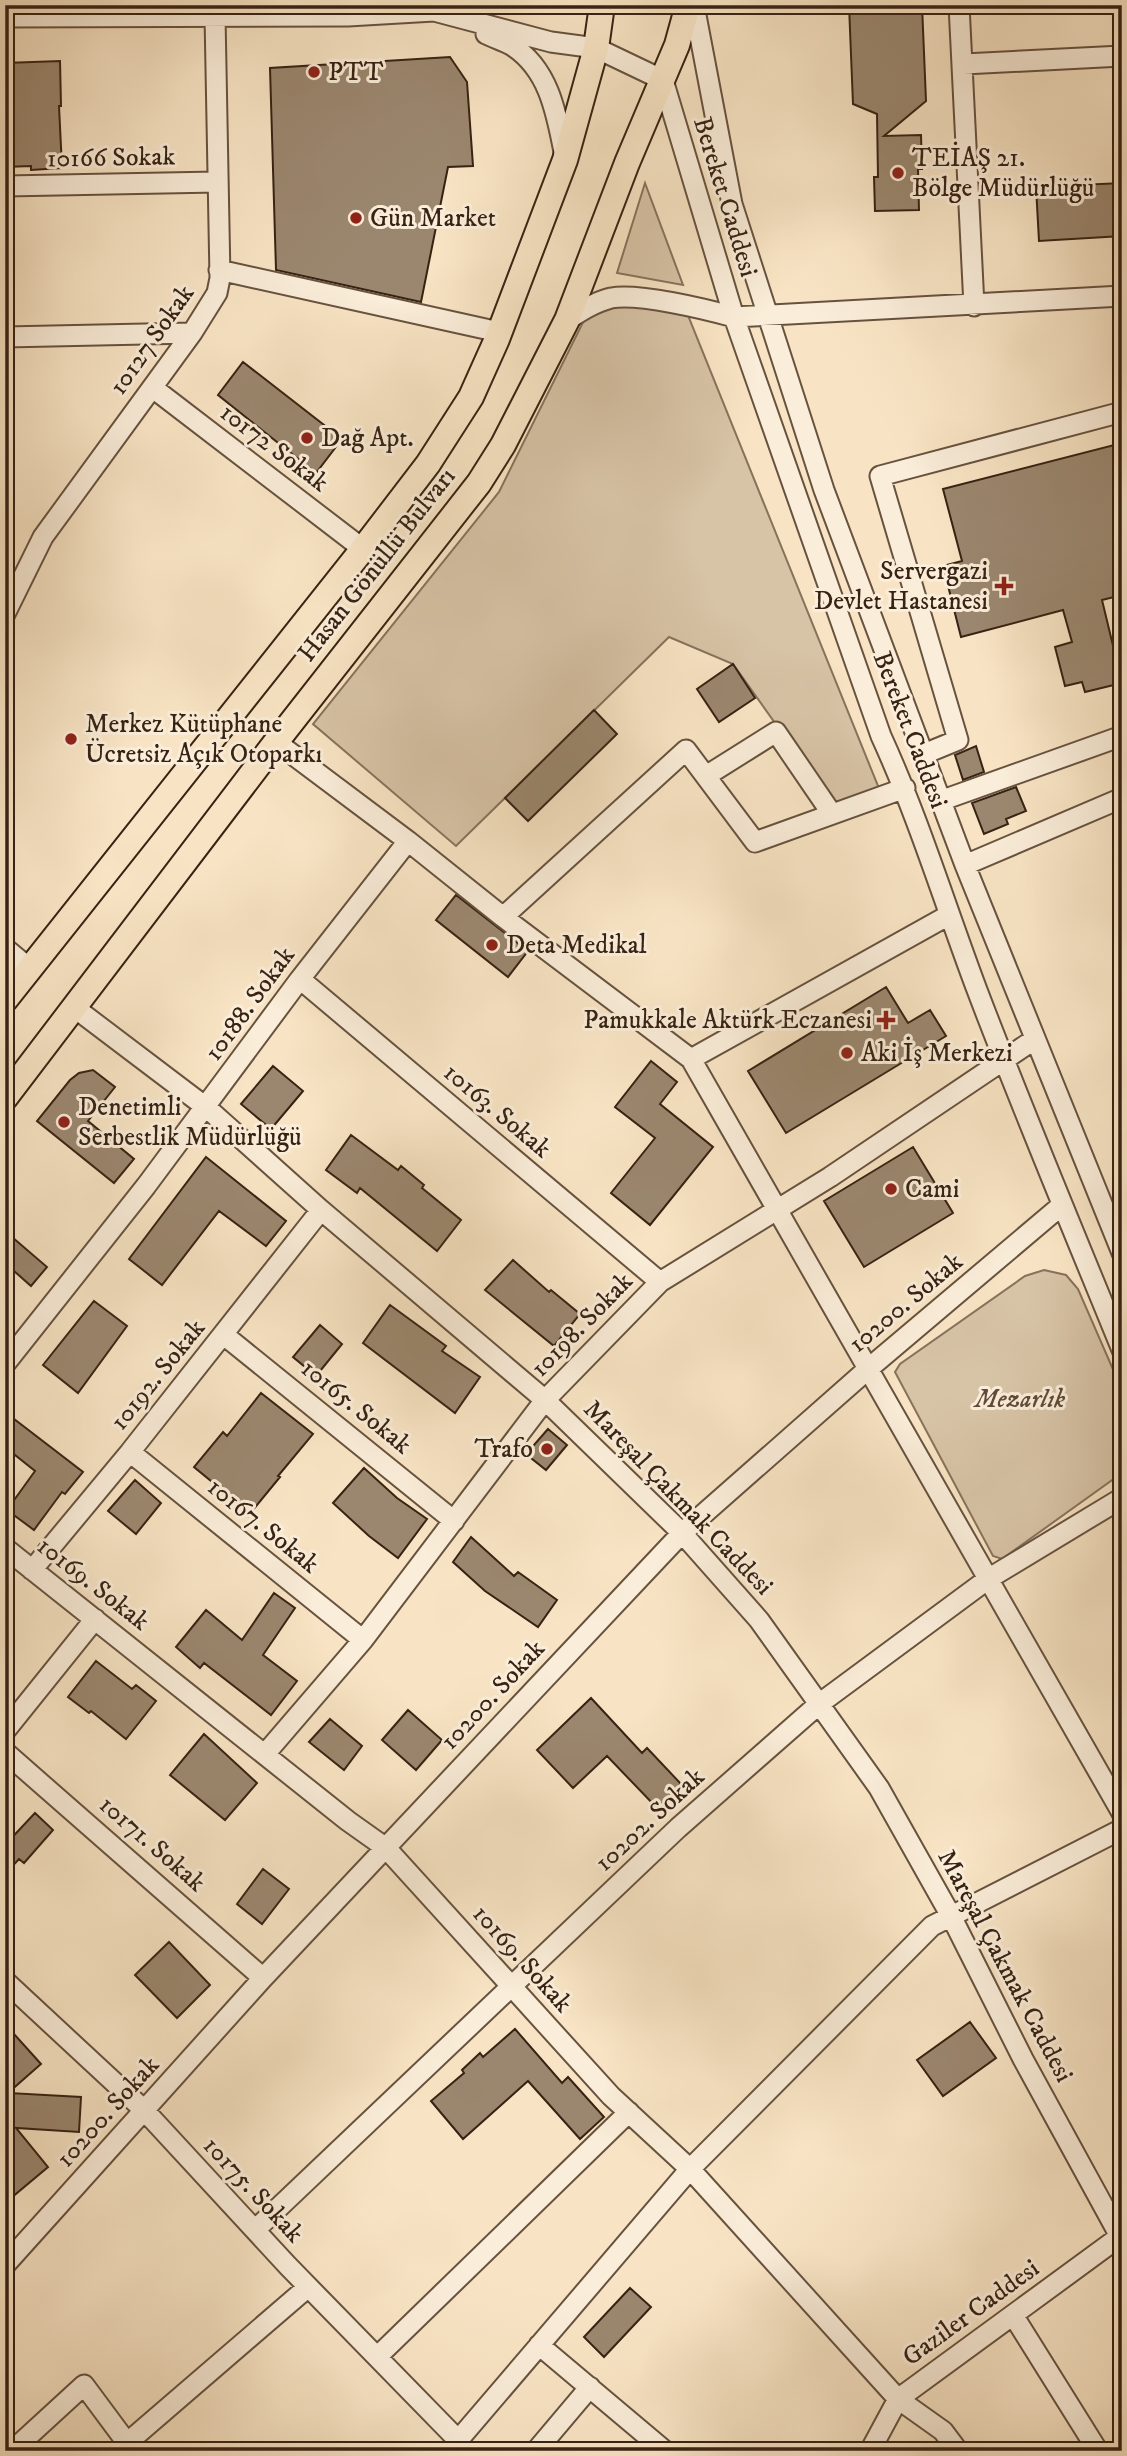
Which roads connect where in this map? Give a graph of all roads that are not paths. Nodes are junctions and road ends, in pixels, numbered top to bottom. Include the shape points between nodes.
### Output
1 (602, 5) edge
2 (688, 5) edge
3 (694, 5) edge
4 (959, 5) edge
5 (35, 10) edge
6 (434, 11) junction
7 (215, 16) junction
8 (5, 17) edge
9 (596, 48) junction
10 (1122, 56) edge
11 (964, 64) junction
12 (663, 80) junction
13 (565, 160) junction
14 (217, 182) junction
15 (5, 186) edge
16 (219, 270) junction
17 (1122, 296) edge
18 (974, 306) junction
19 (766, 316) junction
20 (734, 317) junction
21 (567, 320) junction
22 (499, 332) junction
23 (192, 333) junction
24 (5, 337) edge
25 (153, 388) junction
26 (1122, 412) edge
27 (363, 549) junction
28 (5, 614) edge
29 (1122, 736) edge
30 (276, 743) junction
31 (924, 754) junction
32 (706, 776) junction
33 (905, 788) junction
34 (1122, 798) edge
35 (940, 801) junction
36 (832, 814) junction
37 (408, 841) junction
38 (965, 865) junction
39 (949, 915) junction
40 (503, 917) junction
41 (5, 948) edge
42 (29, 968) junction
43 (300, 979) junction
44 (5, 1000) edge
45 (75, 1008) junction
46 (1035, 1039) junction
47 (1003, 1058) junction
48 (691, 1059) junction
49 (5, 1098) edge
50 (206, 1108) junction
51 (1062, 1205) junction
52 (777, 1209) junction
53 (321, 1210) junction
54 (1122, 1253) edge
55 (660, 1282) junction
56 (224, 1335) junction
57 (1122, 1350) edge
58 (5, 1364) edge
59 (868, 1369) junction
60 (545, 1400) junction
61 (130, 1452) junction
62 (1122, 1498) edge
63 (454, 1521) junction
64 (682, 1533) junction
65 (5, 1548) edge
66 (32, 1570) junction
67 (988, 1579) junction
68 (95, 1619) junction
69 (363, 1640) junction
70 (819, 1704) junction
71 (5, 1731) edge
72 (5, 1752) edge
73 (265, 1754) junction
74 (1122, 1813) edge
75 (1122, 1829) edge
76 (386, 1848) junction
77 (951, 1916) junction
78 (263, 1978) junction
79 (5, 1981) edge
80 (512, 1987) junction
81 (144, 2110) junction
82 (629, 2112) junction
83 (690, 2169) junction
84 (255, 2230) junction
85 (1121, 2237) edge
86 (5, 2265) edge
87 (308, 2287) junction
88 (1013, 2315) junction
89 (539, 2345) junction
90 (377, 2357) junction
91 (590, 2387) junction
92 (898, 2399) junction
93 (454, 2445) edge
94 (130, 2447) edge
95 (12, 2451) edge
96 (536, 2451) edge
97 (665, 2451) edge
98 (870, 2451) edge
99 (958, 2451) edge
100 (1098, 2451) edge

1 - 9 main road, Hasan Gönüllü Bulvarı
2 - 12 main road, Hasan Gönüllü Bulvarı
3 - 19 street, Bereket Caddesi via 732,204
4 - 11 street
5 - 7 street
5 - 8 street
6 - 7 street
6 - 9 street via 551,42
6 - 13 street via 512,46 533,64 554,103
7 - 14 street, 10127 Sokak
9 - 12 street
9 - 13 main road, Hasan Gönüllü Bulvarı
10 - 11 street
11 - 18 street
12 - 20 street, Bereket Caddesi
12 - 21 main road, Hasan Gönüllü Bulvarı via 626,163
13 - 22 main road, Hasan Gönüllü Bulvarı
14 - 15 street, 10166 Sokak
14 - 16 street, 10127 Sokak
16 - 22 street
16 - 23 street, 10127 Sokak via 217,293
17 - 18 street
18 - 19 street
19 - 20 street
19 - 31 street, Bereket Caddesi via 824,490
20 - 21 street via 700,308 612,298
20 - 33 street, Bereket Caddesi via 881,736
21 - 30 main road, Hasan Gönüllü Bulvarı via 479,483
22 - 27 main road, Hasan Gönüllü Bulvarı via 471,397 428,464
23 - 24 street
23 - 25 street, 10127 Sokak
25 - 27 street, 10172 Sokak
25 - 28 street, 10127 Sokak via 43,537
26 - 31 street via 880,476 958,740
27 - 42 main road, Hasan Gönüllü Bulvarı
29 - 35 street
30 - 37 street
30 - 45 main road, Hasan Gönüllü Bulvarı
31 - 35 street, Bereket Caddesi
32 - 36 street via 755,842
32 - 36 street via 776,732
32 - 40 street via 686,750
33 - 36 street
33 - 39 street, Bereket Caddesi
34 - 38 street
35 - 38 street, Bereket Caddesi
37 - 40 street
37 - 43 street, 10188. Sokak
38 - 46 street, Bereket Caddesi
39 - 47 street, Bereket Caddesi
39 - 48 street
40 - 48 street
41 - 42 street
42 - 44 main road, Hasan Gönüllü Bulvarı
43 - 50 street, 10188. Sokak
43 - 55 street, 10163. Sokak
45 - 49 main road, Hasan Gönüllü Bulvarı
45 - 50 street, Mareşal Çakmak Caddesi
46 - 47 street, 10198. Sokak
46 - 54 street, Bereket Caddesi
47 - 51 street, Bereket Caddesi
47 - 52 street, 10198. Sokak
48 - 52 street
50 - 53 street, Mareşal Çakmak Caddesi
50 - 58 street, 10188. Sokak
51 - 57 street, Bereket Caddesi
51 - 59 street, 10200. Sokak
52 - 55 street, 10198. Sokak
52 - 59 street
53 - 56 street, 10192. Sokak
53 - 60 street, Mareşal Çakmak Caddesi
55 - 60 street, 10198. Sokak
56 - 61 street, 10192. Sokak
56 - 63 street, 10165. Sokak
59 - 64 street, 10200. Sokak
59 - 67 street
60 - 63 street, 10198. Sokak
60 - 64 street, Mareşal Çakmak Caddesi
61 - 66 street, 10192. Sokak
61 - 69 street, 10167. Sokak
62 - 67 street, 10202. Sokak
63 - 69 street, 10198. Sokak
64 - 70 street, Mareşal Çakmak Caddesi via 759,1620
64 - 76 street, 10200. Sokak
65 - 66 street, 10169. Sokak
66 - 68 street, 10169. Sokak
67 - 70 street, 10202. Sokak
67 - 74 street
68 - 71 street
68 - 73 street, 10169. Sokak
69 - 73 street, 10198. Sokak
70 - 77 street, Mareşal Çakmak Caddesi via 879,1788
70 - 80 street, 10202. Sokak via 678,1828
72 - 78 street, 10171. Sokak
73 - 76 street, 10169. Sokak
75 - 77 street
76 - 78 street, 10200. Sokak
76 - 80 street, 10169. Sokak
77 - 83 street via 932,1926
77 - 85 street, Mareşal Çakmak Caddesi
78 - 81 street, 10200. Sokak
79 - 81 street, 10175. Sokak
80 - 82 street, 10169. Sokak
80 - 84 street, 10202. Sokak
81 - 84 street, 10175. Sokak
81 - 86 street, 10200. Sokak
82 - 83 street, 10169. Sokak
82 - 90 street
83 - 89 street
83 - 92 street, 10169. Sokak
84 - 87 street, 10175. Sokak
85 - 88 street, Gaziler Caddesi
87 - 90 street, 10175. Sokak
87 - 94 street
88 - 92 street, Gaziler Caddesi
88 - 100 street
89 - 91 street
89 - 93 street
90 - 93 street, 10175. Sokak
91 - 96 street
91 - 97 street
92 - 98 street, Gaziler Caddesi
92 - 99 street, 10169. Sokak via 943,2431
94 - 95 street via 84,2385

